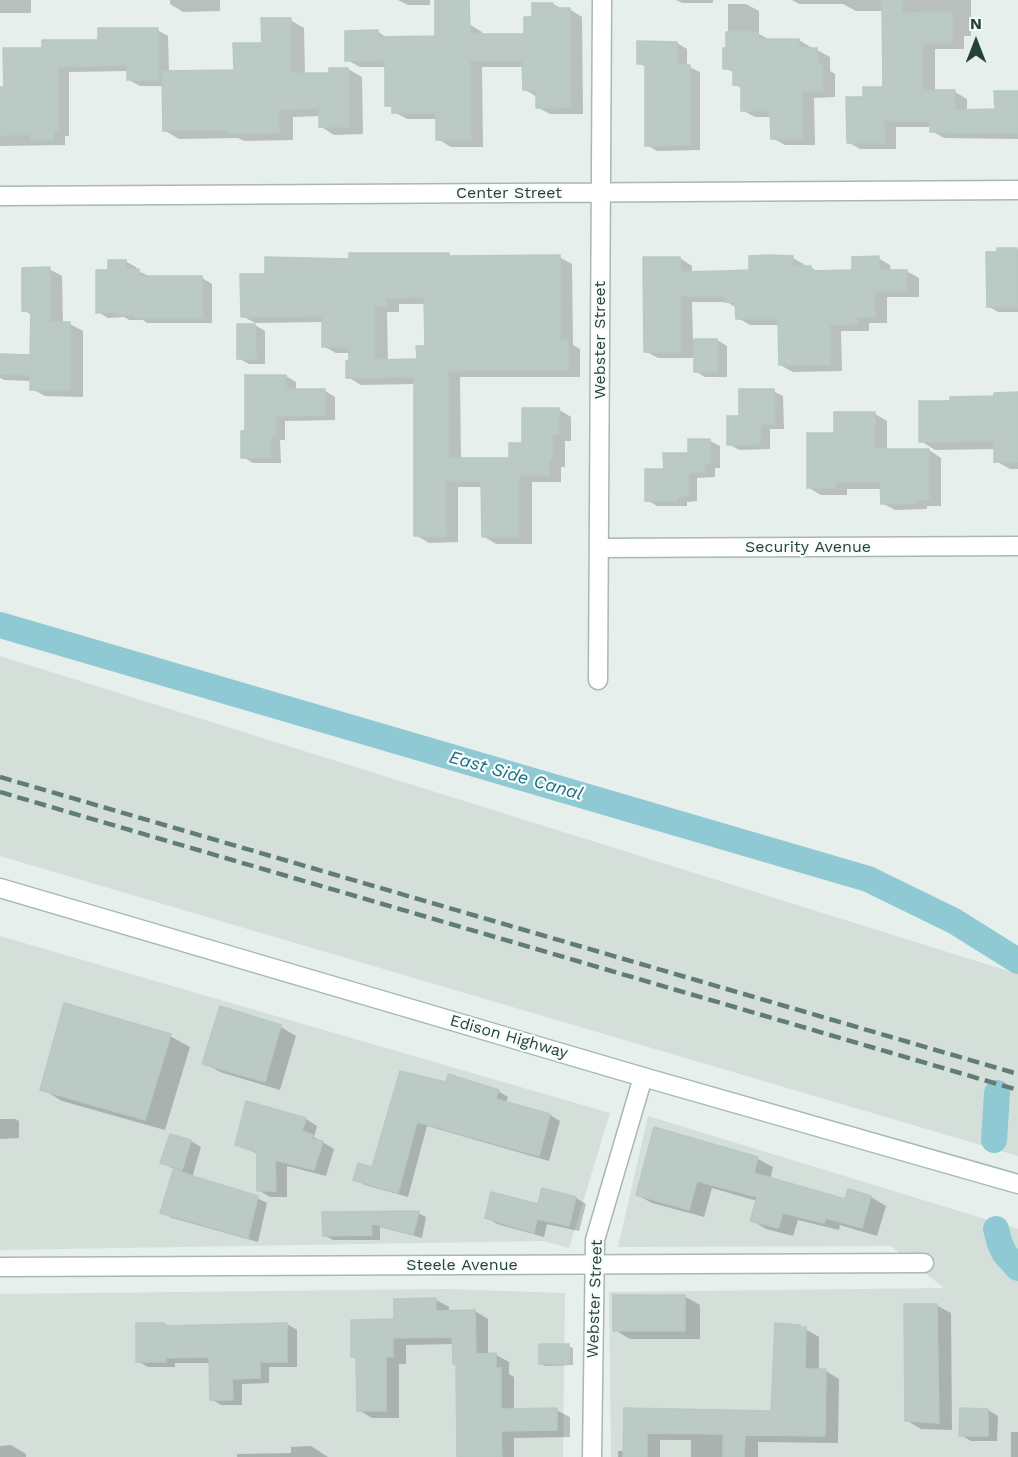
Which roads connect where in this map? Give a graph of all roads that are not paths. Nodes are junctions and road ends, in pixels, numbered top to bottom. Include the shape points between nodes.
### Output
1 (602, 0) edge
2 (1018, 190) edge
3 (601, 193) junction
4 (0, 196) edge
5 (1018, 546) edge
6 (599, 548) junction
7 (598, 680) dead end
8 (0, 888) edge
9 (643, 1077) junction
10 (1018, 1184) edge
11 (924, 1263) dead end
12 (595, 1264) junction
13 (0, 1267) edge
14 (592, 1457) edge

1 - 3 street, Webster Street
2 - 3 street, Center Street
3 - 4 street, Center Street
3 - 6 street, Webster Street
5 - 6 street, Security Avenue
6 - 7 street, Webster Street
8 - 9 street, Edison Highway
9 - 10 street, Edison Highway
9 - 12 street, Webster Street via 595,1240
11 - 12 street, Steele Avenue
12 - 13 street, Steele Avenue
12 - 14 street, Webster Street

